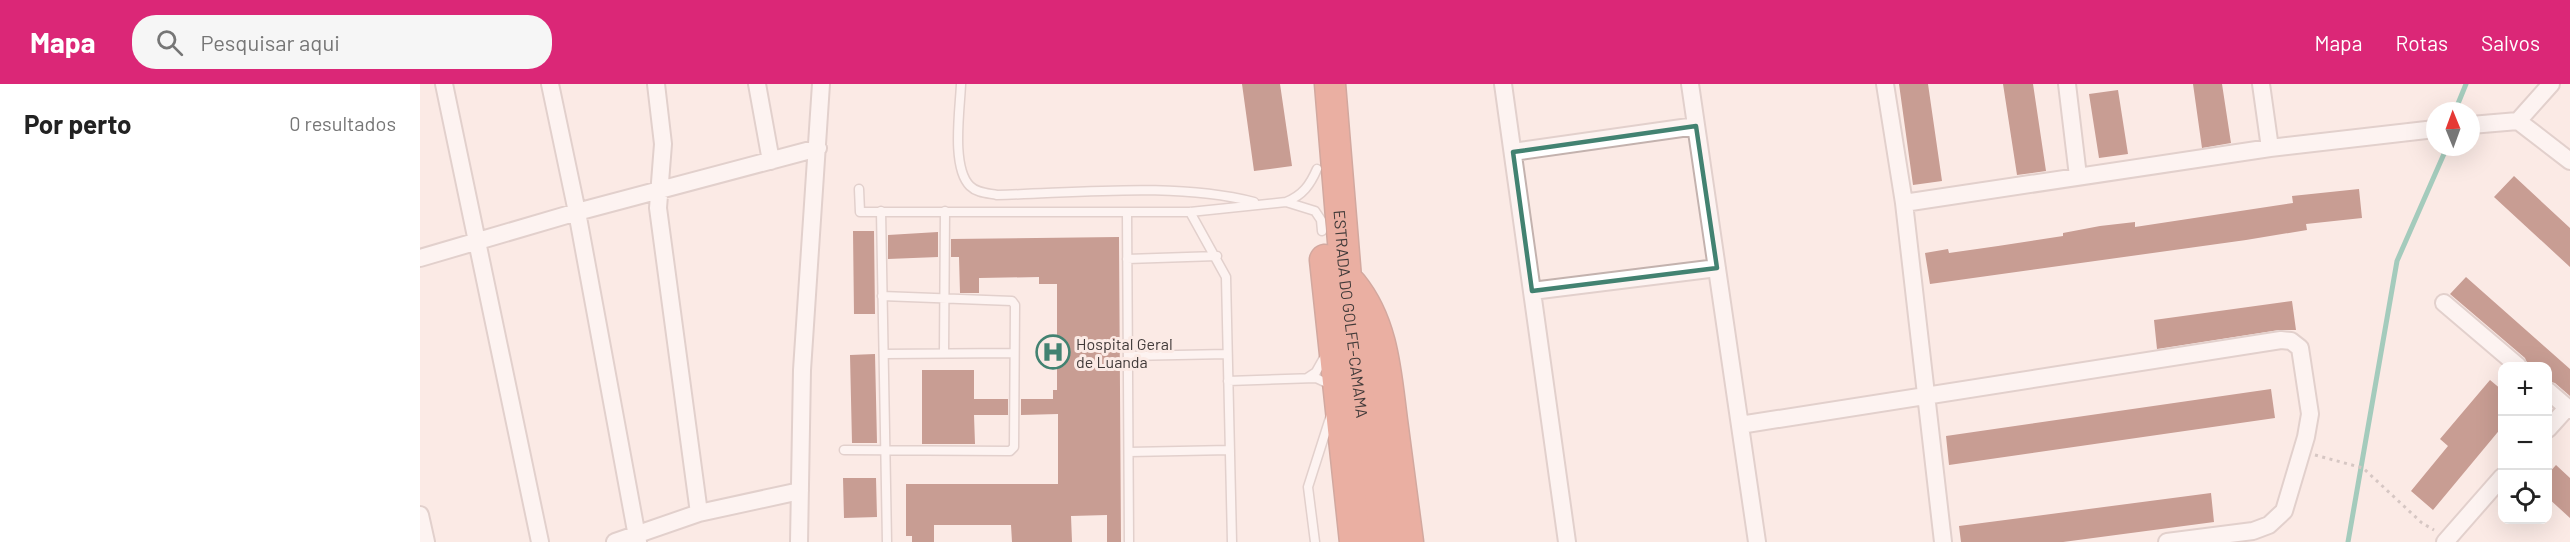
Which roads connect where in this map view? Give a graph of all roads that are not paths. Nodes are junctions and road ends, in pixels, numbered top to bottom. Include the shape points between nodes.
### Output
1 (444, 84) edge
2 (550, 84) edge
3 (656, 84) edge
4 (757, 84) edge
5 (821, 84) edge
6 (961, 84) edge
7 (1309, 84) edge
8 (1330, 84) edge
9 (1503, 84) edge
10 (1690, 84) edge
11 (1885, 84) edge
12 (2067, 84) edge
13 (2261, 84) edge
14 (2551, 84) edge
15 (2518, 121) junction
16 (2480, 124) edge
17 (1696, 126) junction
18 (2426, 130) edge
19 (818, 148) junction
20 (2270, 148) junction
21 (1513, 152) junction
22 (771, 161) junction
23 (2570, 161) edge
24 (1317, 169) junction
25 (2078, 176) junction
26 (859, 189) dead end
27 (658, 192) junction
28 (1286, 202) junction
29 (1258, 203) junction
30 (1904, 203) junction
31 (577, 212) junction
32 (880, 212) junction
33 (945, 212) junction
34 (1127, 212) junction
35 (1190, 212) junction
36 (1322, 231) junction
37 (475, 242) junction
38 (1217, 256) junction
39 (420, 258) edge
40 (1127, 259) junction
41 (1717, 268) junction
42 (1346, 278) junction
43 (1532, 291) junction
44 (882, 296) junction
45 (946, 298) junction
46 (2444, 303) dead end
47 (1331, 338) junction
48 (944, 353) junction
49 (1014, 353) junction
50 (884, 354) junction
51 (1227, 354) junction
52 (1128, 356) junction
53 (2513, 362) edge
54 (1307, 378) junction
55 (1228, 381) junction
56 (1338, 393) junction
57 (2552, 395) edge
58 (1927, 396) junction
59 (2568, 409) edge
60 (2552, 424) edge
61 (1740, 425) junction
62 (844, 450) dead end
63 (884, 450) junction
64 (1230, 450) junction
65 (1129, 452) junction
66 (2498, 481) edge
67 (800, 491) junction
68 (699, 513) junction
69 (420, 515) edge
70 (2449, 536) edge
71 (637, 538) edge
72 (426, 542) edge
73 (540, 542) edge
74 (615, 542) edge
75 (799, 542) edge
76 (887, 542) edge
77 (1129, 542) edge
78 (1232, 542) edge
79 (1315, 542) edge
80 (1355, 542) edge
81 (1379, 542) edge
82 (1408, 542) edge
83 (1566, 542) edge
84 (1757, 542) edge
85 (1943, 542) edge
86 (2167, 542) edge

1 - 37 street
2 - 31 street
3 - 27 street via 663,144
4 - 22 street
5 - 19 street
6 - 29 lane via 959,165 971,187 981,192 997,195 1189,191
7 - 24 highway, ESTRADA DO GOLFE-CAMAMA
8 - 42 highway, ESTRADA DO GOLFE-CAMAMA
9 - 21 street
10 - 17 street
11 - 30 street
12 - 25 street
13 - 20 street
14 - 15 street
15 - 16 street
15 - 23 street
17 - 21 street
17 - 41 street
18 - 20 street
19 - 22 street
19 - 67 street via 803,346
20 - 25 street
21 - 43 street
22 - 27 street
24 - 28 lane via 1298,197
24 - 36 highway, ESTRADA DO GOLFE-CAMAMA
25 - 30 street
26 - 32 lane via 859,211
27 - 31 street
27 - 68 street
28 - 29 lane
28 - 36 lane via 1315,211
29 - 35 lane
30 - 58 street
31 - 37 street
31 - 71 street
32 - 33 lane
32 - 44 lane
33 - 34 lane
33 - 45 lane
34 - 35 lane
34 - 40 lane
35 - 38 lane
36 - 47 highway, ESTRADA DO GOLFE-CAMAMA
37 - 39 street
37 - 73 street
38 - 40 lane
38 - 51 lane via 1226,277
40 - 52 lane
41 - 43 street
41 - 61 street
42 - 81 highway, ESTRADA DO GOLFE-CAMAMA
42 - 82 highway via 1363,299 1376,326
43 - 83 street
44 - 45 lane
44 - 50 lane
45 - 48 lane
45 - 49 lane via 1012,301
46 - 53 street
47 - 54 lane via 1323,363
47 - 56 highway, ESTRADA DO GOLFE-CAMAMA
48 - 49 lane
48 - 50 lane
49 - 63 lane via 1014,447 1010,451
50 - 63 lane
51 - 52 lane
51 - 55 lane
52 - 65 lane
54 - 55 lane
54 - 56 lane via 1324,381
55 - 64 lane
56 - 79 lane via 1308,487
56 - 80 highway, ESTRADA DO GOLFE-CAMAMA
57 - 59 street
58 - 61 street
58 - 85 street
58 - 86 street via 2291,341 2300,348 2310,414 2284,511 2268,525 2253,531
59 - 60 street
61 - 84 street
62 - 63 lane
63 - 76 lane
64 - 65 lane
64 - 78 lane
65 - 77 lane
66 - 70 street
67 - 68 street
67 - 75 street
68 - 71 street
69 - 72 street
71 - 74 street

